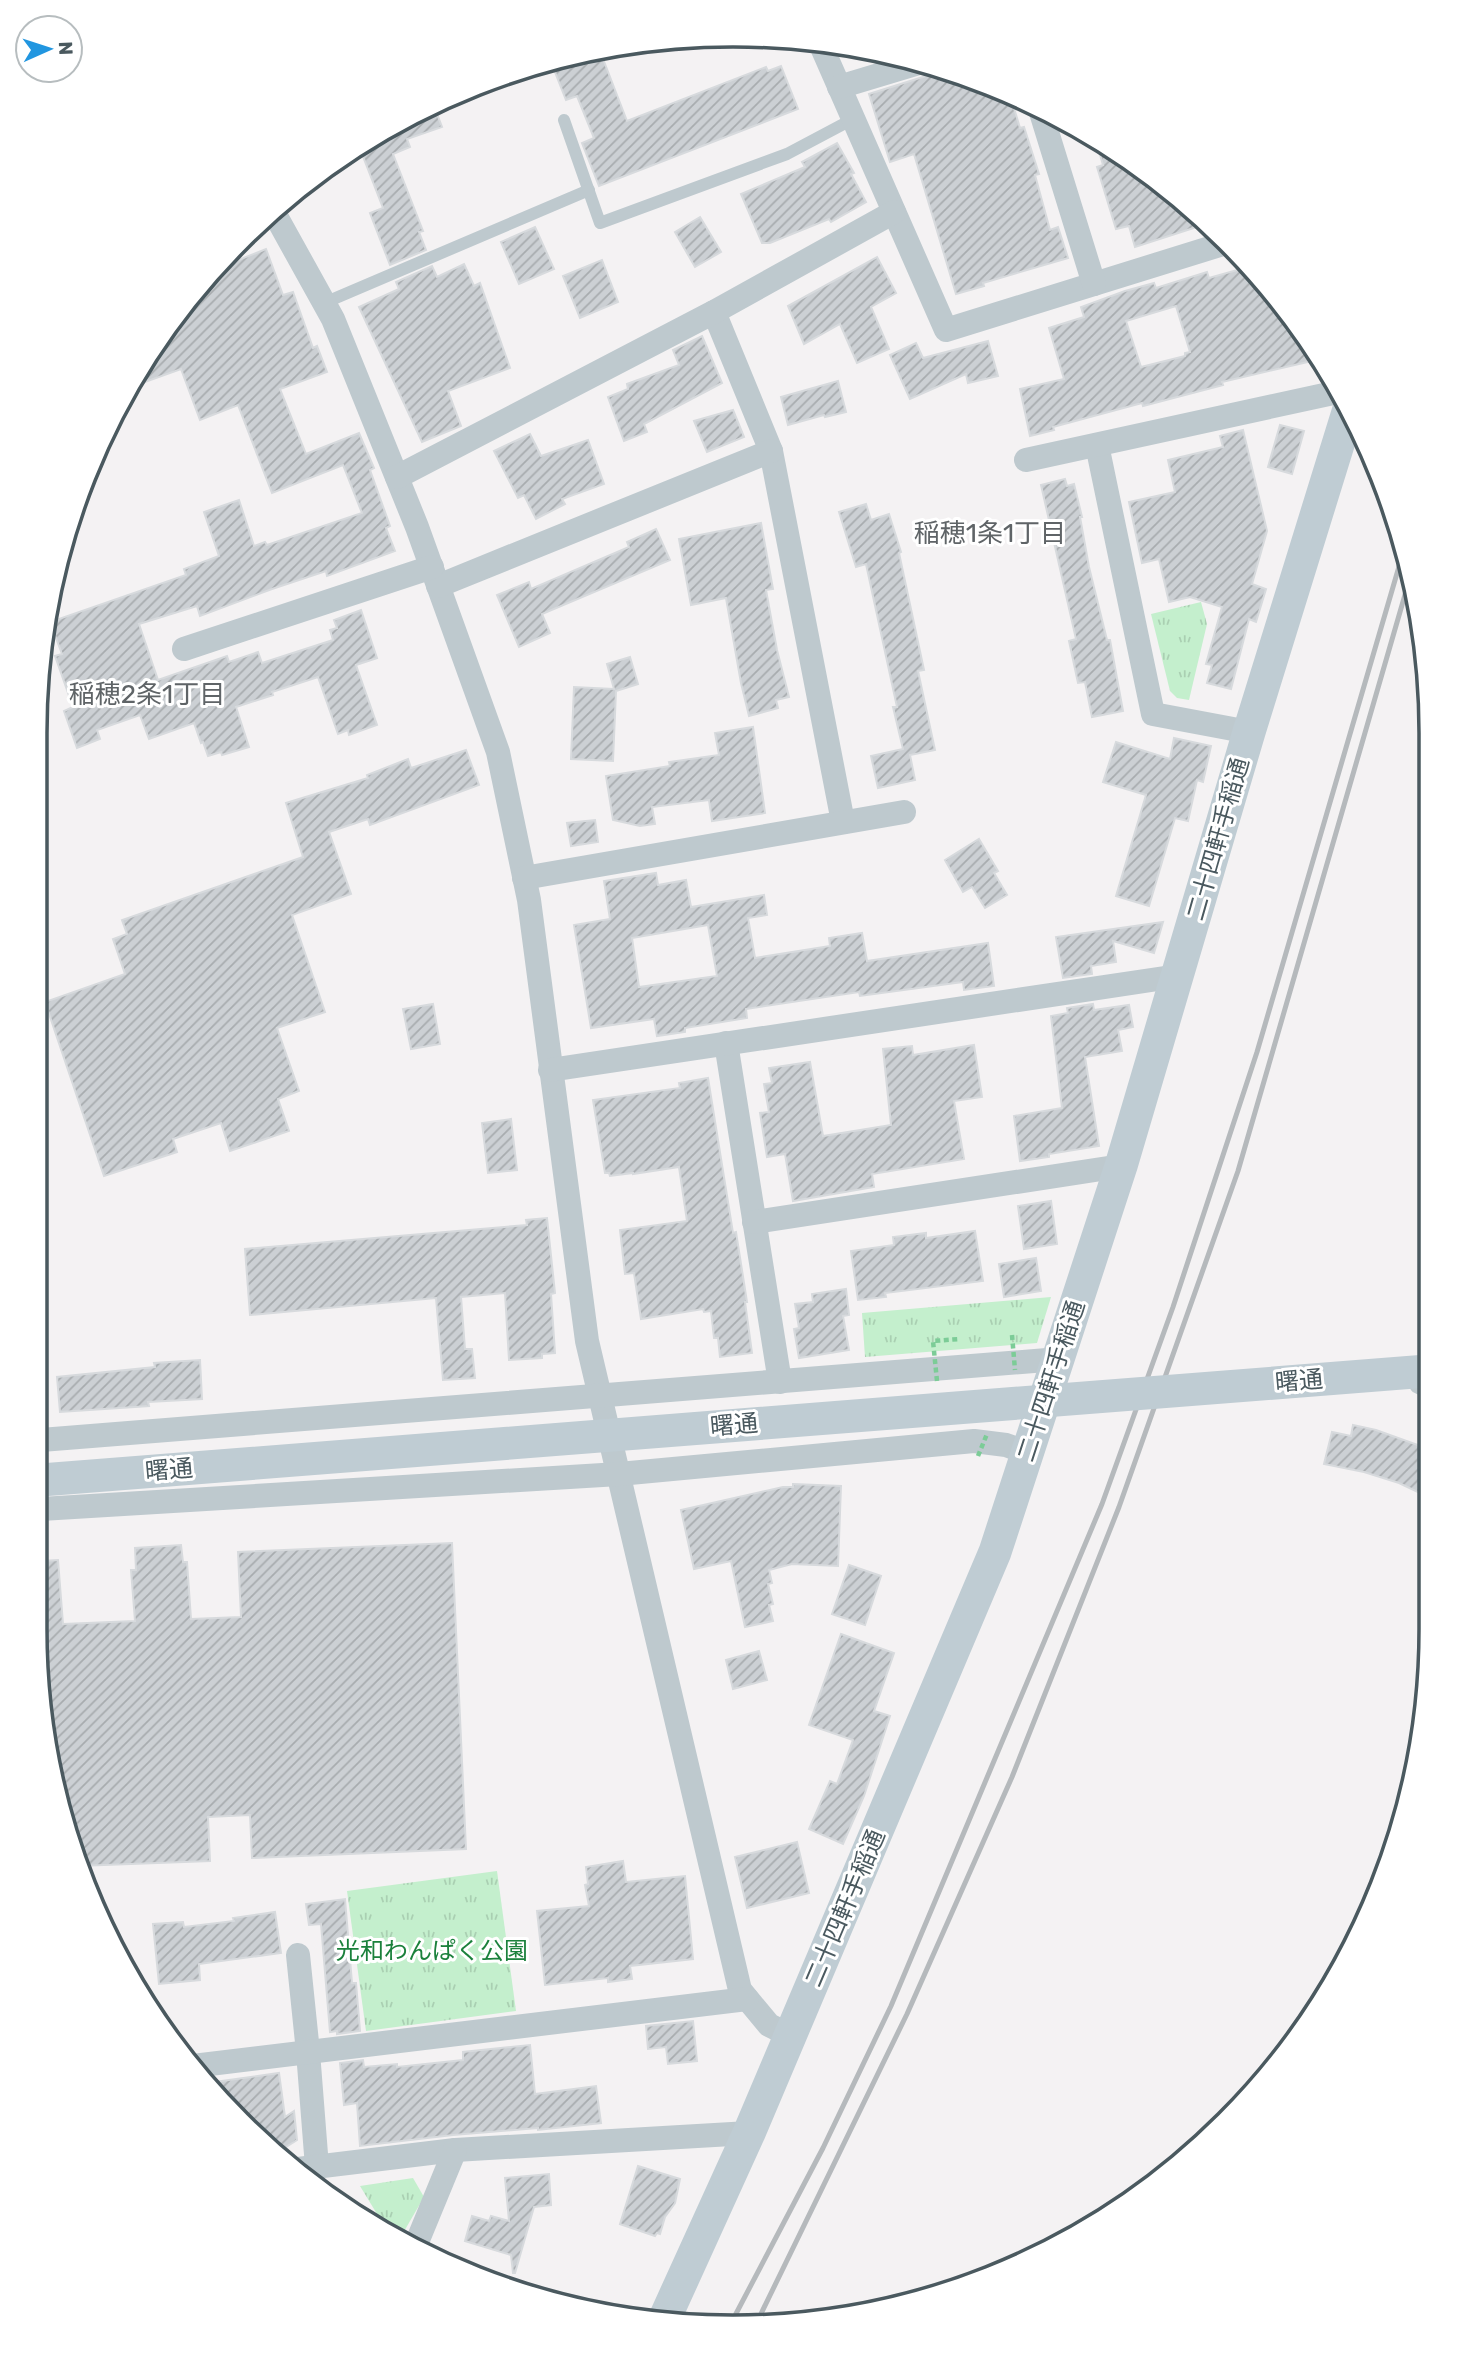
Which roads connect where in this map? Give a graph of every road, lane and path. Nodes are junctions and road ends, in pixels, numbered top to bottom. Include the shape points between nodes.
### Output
1 (824, 53) edge
2 (901, 69) edge
3 (839, 88) junction
4 (853, 119) junction
5 (564, 120) dead end
6 (1044, 122) edge
7 (589, 190) junction
8 (894, 212) junction
9 (278, 220) edge
10 (1216, 246) edge
11 (1094, 284) junction
12 (324, 303) junction
13 (714, 312) junction
14 (1329, 394) edge
15 (1345, 423) edge
16 (1097, 445) junction
17 (771, 451) junction
18 (1026, 460) dead end
19 (397, 477) junction
20 (435, 577) junction
21 (184, 649) dead end
22 (1249, 732) junction
23 (904, 812) dead end
24 (843, 822) junction
25 (524, 878) junction
26 (1178, 976) junction
27 (726, 1043) junction
28 (550, 1070) junction
29 (1121, 1166) junction
30 (754, 1222) junction
31 (1012, 1335) dead end
32 (958, 1339) dead end
33 (1059, 1359) junction
34 (1015, 1370) dead end
35 (1419, 1371) edge
36 (780, 1382) junction
37 (937, 1388) dead end
38 (602, 1396) junction
39 (988, 1432) dead end
40 (47, 1440) edge
41 (1028, 1453) junction
42 (978, 1456) dead end
43 (619, 1474) junction
44 (47, 1480) edge
45 (47, 1509) edge
46 (298, 1955) dead end
47 (747, 1999) junction
48 (791, 2036) junction
49 (309, 2052) junction
50 (204, 2065) edge
51 (749, 2133) junction
52 (455, 2150) junction
53 (306, 2165) edge
54 (310, 2168) edge
55 (419, 2238) edge
56 (668, 2311) edge

1 - 3 street
2 - 3 street
3 - 4 street
4 - 7 lane via 787,154 600,223
4 - 8 street
5 - 7 lane
6 - 11 street
7 - 12 lane
8 - 11 street via 946,330
8 - 13 street
9 - 12 street
10 - 11 street
12 - 19 street
13 - 17 street
13 - 19 street
14 - 16 street
15 - 22 street, 二十四軒手稲通
16 - 18 street
16 - 22 street via 1153,715
17 - 20 street
17 - 24 street
19 - 20 street
20 - 21 street
20 - 25 street via 498,751
22 - 26 street, 二十四軒手稲通
23 - 24 street
24 - 25 street
25 - 28 street
26 - 27 street
26 - 29 street, 二十四軒手稲通
27 - 28 street
27 - 30 street
28 - 38 street via 587,1341
29 - 30 street
29 - 33 street, 二十四軒手稲通
30 - 36 street
31 - 34 path, bridge
32 - 37 path, bridge via 933,1341
33 - 36 street
33 - 41 street, 二十四軒手稲通
35 - 44 street, 曙通, bridge
36 - 38 street
38 - 40 street
38 - 43 street
39 - 42 path, bridge
41 - 43 street via 974,1441
41 - 48 street, 二十四軒手稲通 via 995,1552
43 - 45 street
43 - 47 street via 740,1990
46 - 49 street
47 - 48 street via 769,2025
47 - 49 street
48 - 51 street, 二十四軒手稲通
49 - 50 street
49 - 53 street
51 - 52 street
51 - 56 street, 二十四軒手稲通
52 - 54 street
52 - 55 street

